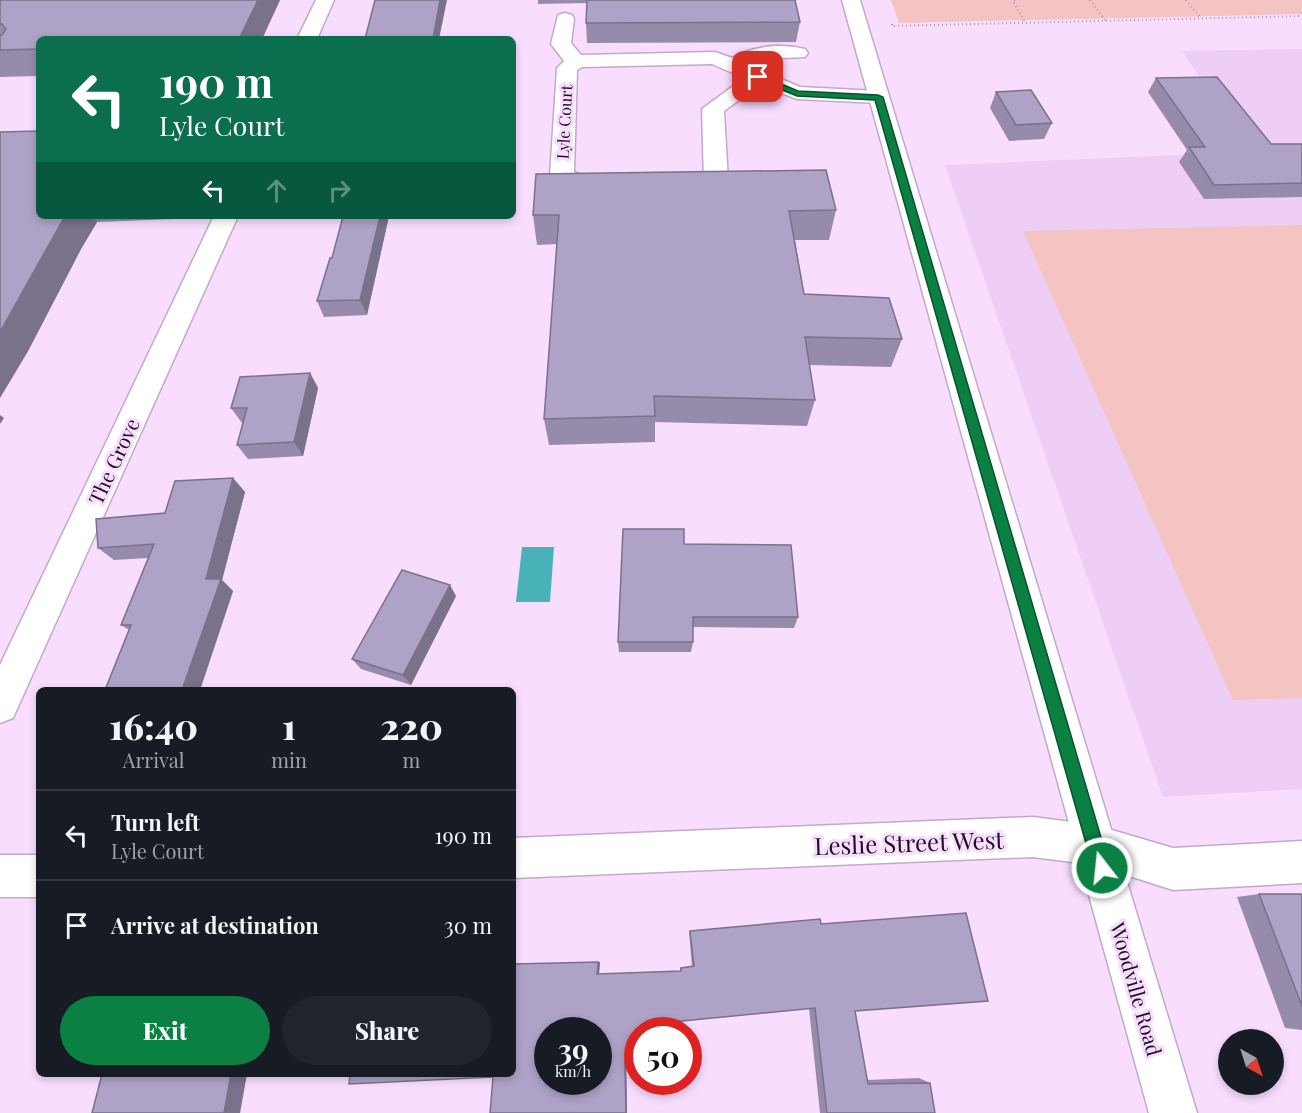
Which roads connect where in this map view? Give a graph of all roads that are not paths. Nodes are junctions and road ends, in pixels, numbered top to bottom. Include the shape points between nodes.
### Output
1 (325, 0) edge
2 (851, 0) edge
3 (565, 19) dead end
4 (308, 36) edge
5 (798, 53) dead end
6 (576, 63) junction
7 (733, 65) junction
8 (758, 77) junction
9 (878, 97) junction
10 (693, 181) edge
11 (626, 182) edge
12 (224, 219) edge
13 (0, 705) edge
14 (1095, 845) junction
15 (516, 858) edge
16 (1302, 862) edge
17 (0, 876) edge
18 (36, 876) edge
19 (1173, 1113) edge

1 - 4 street
2 - 9 street, Woodville Road
3 - 6 street, Lyle Court via 561,44
5 - 7 street via 756,53
6 - 7 street, Lyle Court via 591,59 715,58
6 - 11 street, Lyle Court via 567,68 562,176 581,183
7 - 8 street, Lyle Court
8 - 9 street, Lyle Court via 797,93
8 - 10 street via 713,109 726,181
9 - 14 street, Woodville Road
12 - 13 street, The Grove
14 - 15 street, Leslie Street West via 1026,837
14 - 16 street, Leslie Street West via 1173,869
14 - 19 street, Woodville Road
17 - 18 street

